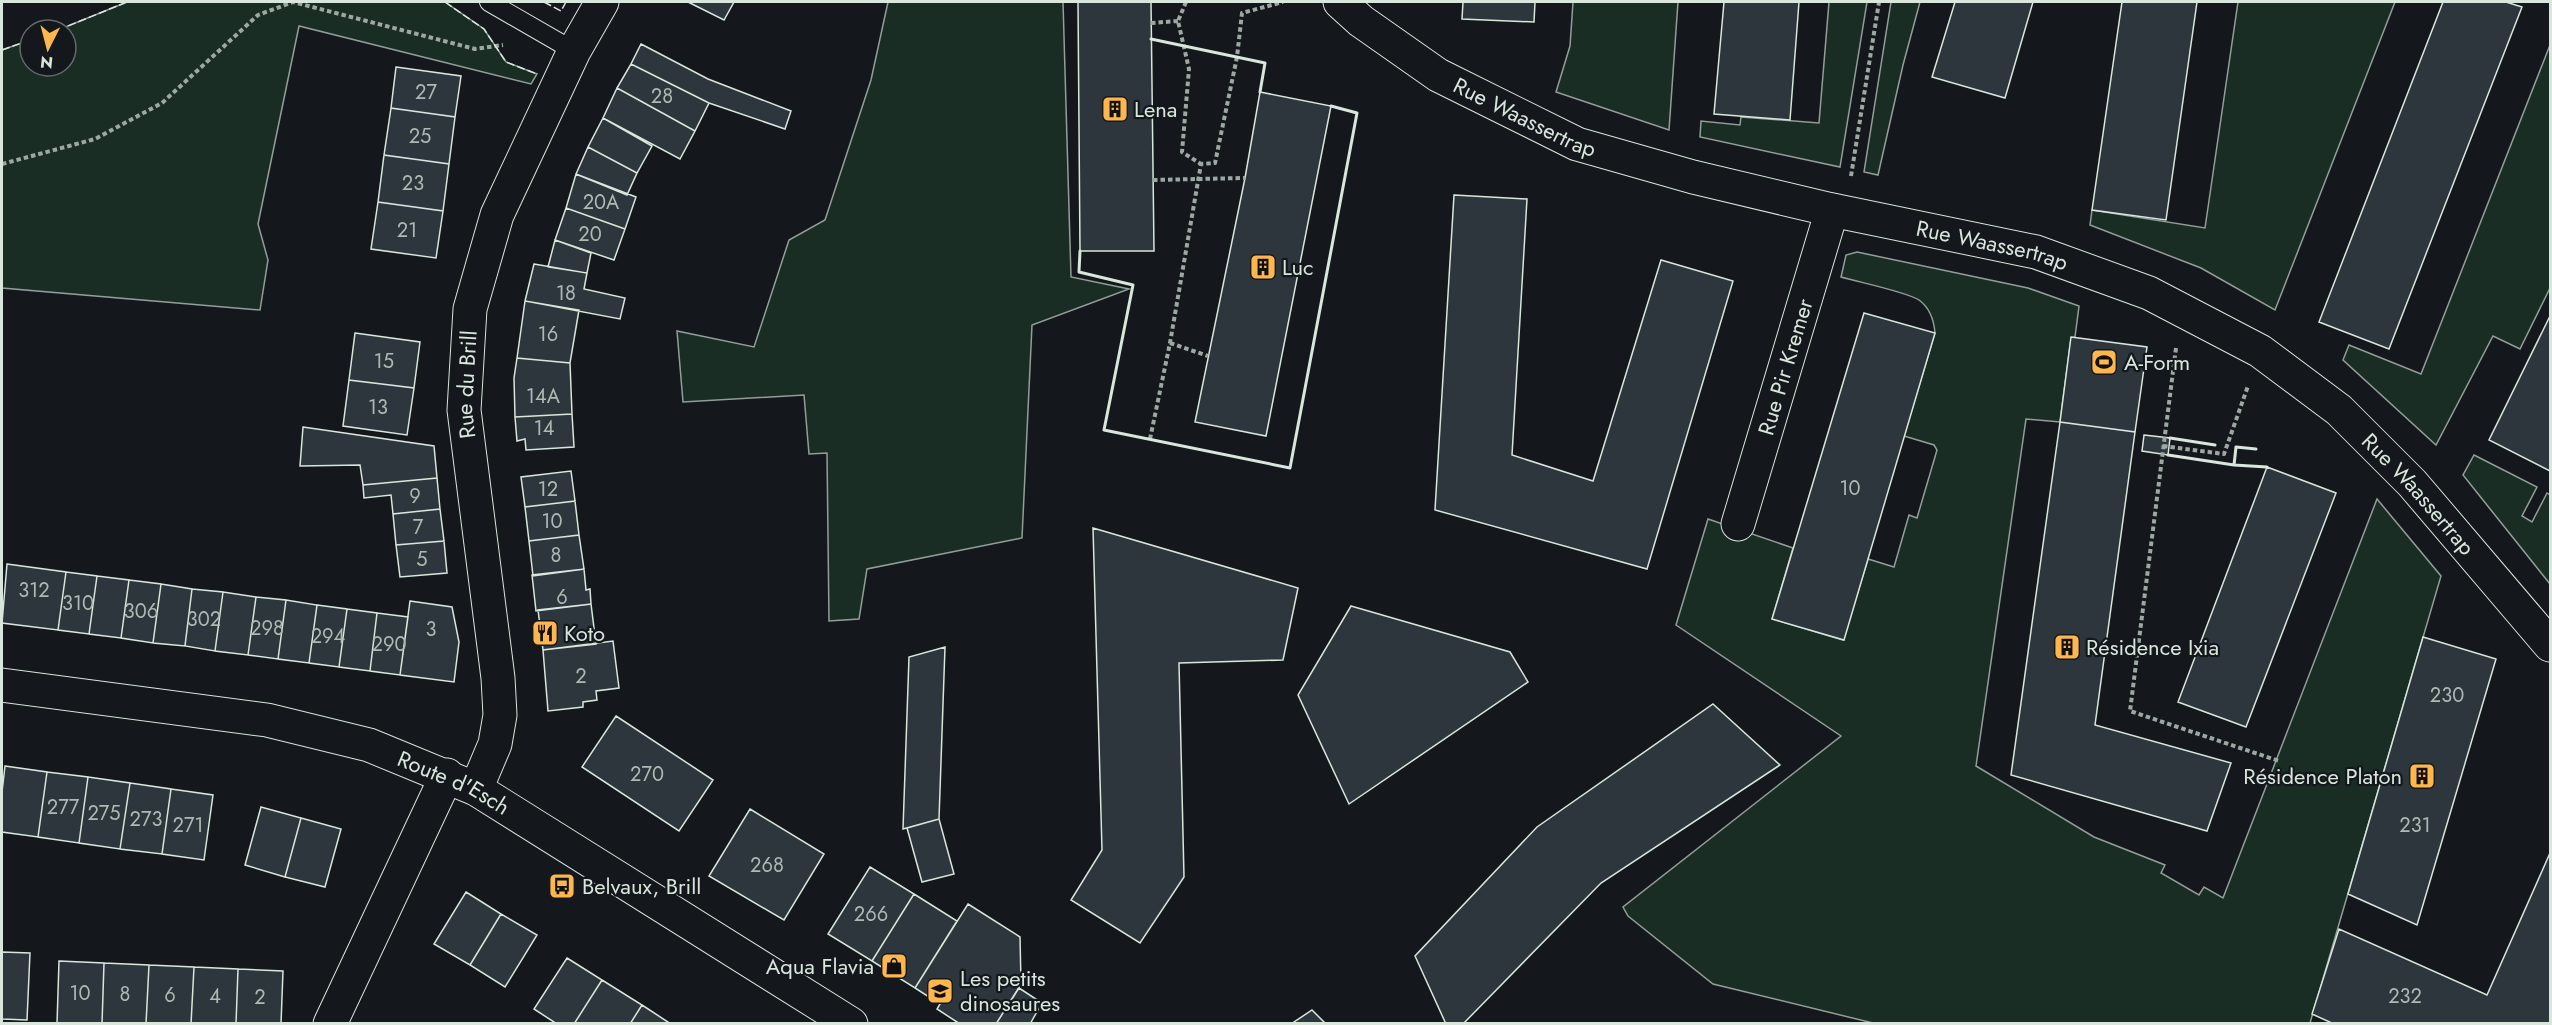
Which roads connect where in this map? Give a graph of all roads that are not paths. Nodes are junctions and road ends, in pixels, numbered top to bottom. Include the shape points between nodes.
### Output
1 (489, 2) edge
2 (602, 2) edge
3 (1340, 2) edge
4 (563, 44) junction
5 (1839, 211) junction
6 (1738, 524) dead end
7 (2550, 645) edge
8 (2, 685) edge
9 (447, 775) junction
10 (476, 789) junction
11 (330, 1023) edge
12 (851, 1023) edge

1 - 4 lane
2 - 4 street, Rue du Brill
3 - 5 street, Rue Waassertrap via 1438,75 1577,144 1693,177
4 - 10 street, Rue du Brill via 497,215 470,309 464,410 500,715 495,744
5 - 6 street, Rue Pir Kremer
5 - 7 street, Rue Waassertrap via 2037,252 2149,292 2260,351 2339,410 2412,483
8 - 9 street, Route d'Esch via 267,720 369,745
9 - 10 street, Route d'Esch
9 - 11 street
10 - 12 street, Route d'Esch

